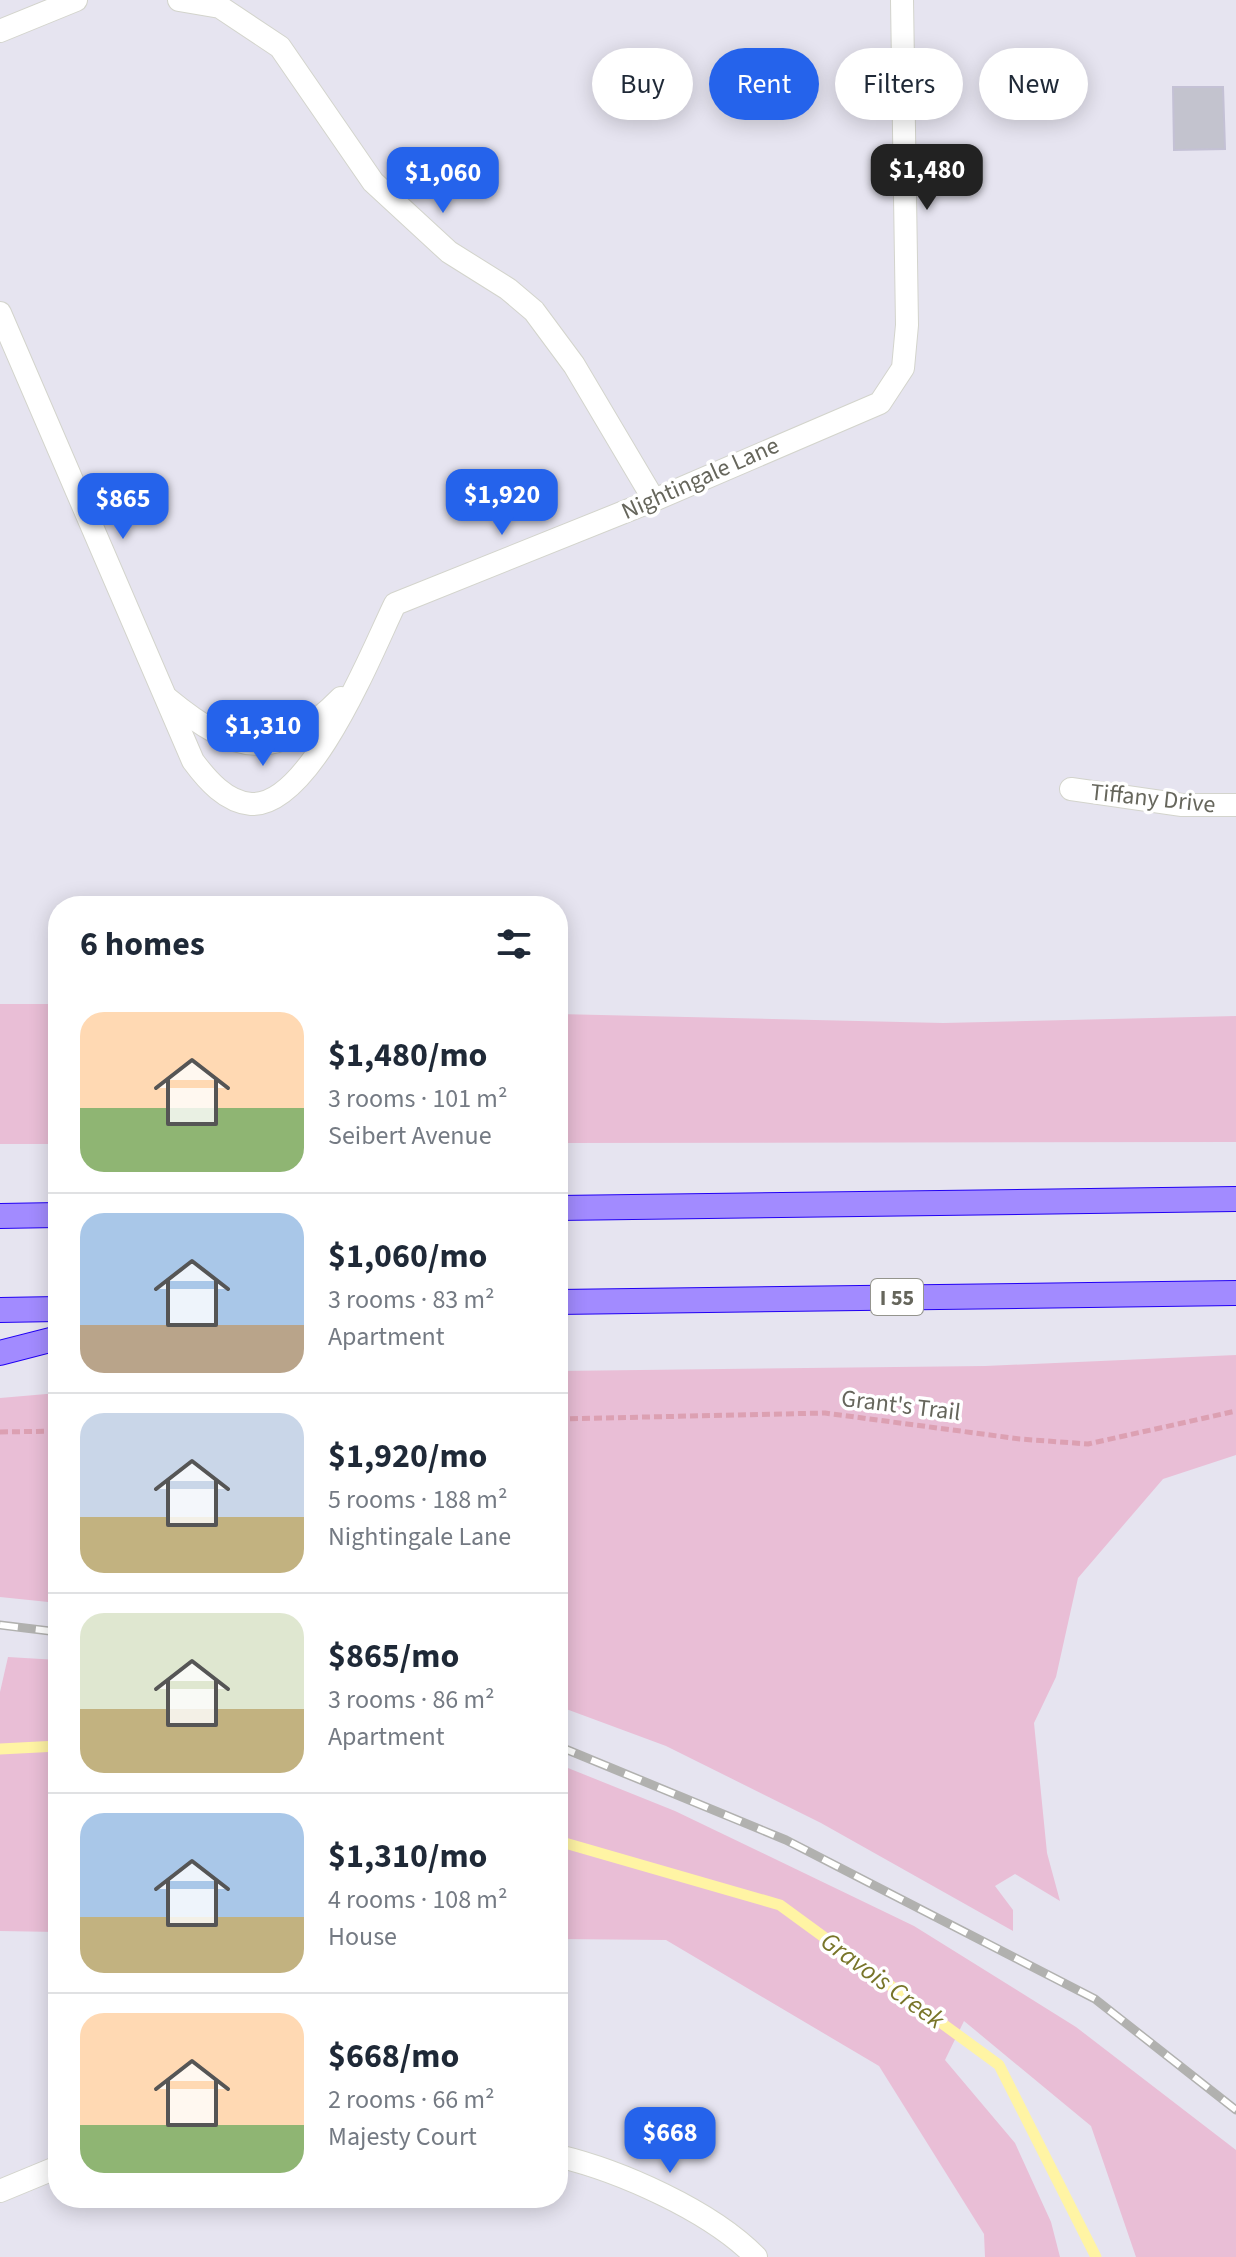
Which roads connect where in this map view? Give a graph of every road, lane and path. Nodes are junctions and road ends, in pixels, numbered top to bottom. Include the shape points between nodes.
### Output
1 (76, 0) edge
2 (179, 0) edge
3 (902, 0) edge
4 (0, 31) edge
5 (0, 313) edge
6 (654, 500) junction
7 (354, 685) junction
8 (164, 695) junction
9 (1071, 789) dead end
10 (1236, 805) edge
11 (1236, 1199) edge
12 (568, 1208) edge
13 (48, 1215) edge
14 (0, 1216) edge
15 (1236, 1293) edge
16 (568, 1302) edge
17 (48, 1309) edge
18 (0, 1310) edge
19 (48, 1341) edge
20 (0, 1353) edge
21 (1236, 1411) edge
22 (568, 1419) edge
23 (48, 1431) edge
24 (0, 1432) edge
25 (568, 2158) edge
26 (48, 2171) edge
27 (0, 2191) edge
28 (751, 2255) edge

1 - 4 street
2 - 6 street via 220,7 280,47 373,182 449,252 534,311 574,365
3 - 6 street, Nightingale Lane via 907,325 903,368 880,403
5 - 8 street
6 - 7 street, Nightingale Lane via 395,604
7 - 8 street via 292,737 254,747 203,728
7 - 8 street, Nightingale Lane via 324,744 293,785 275,799 251,804 213,788 193,761
9 - 10 street, Tiffany Drive via 1182,805
11 - 12 highway
13 - 14 highway
15 - 16 highway, I 55
17 - 18 highway
19 - 20 highway
21 - 22 path, Grant's Trail via 1088,1444 825,1413
23 - 24 path
25 - 28 street via 607,2168 733,2234
26 - 27 street

